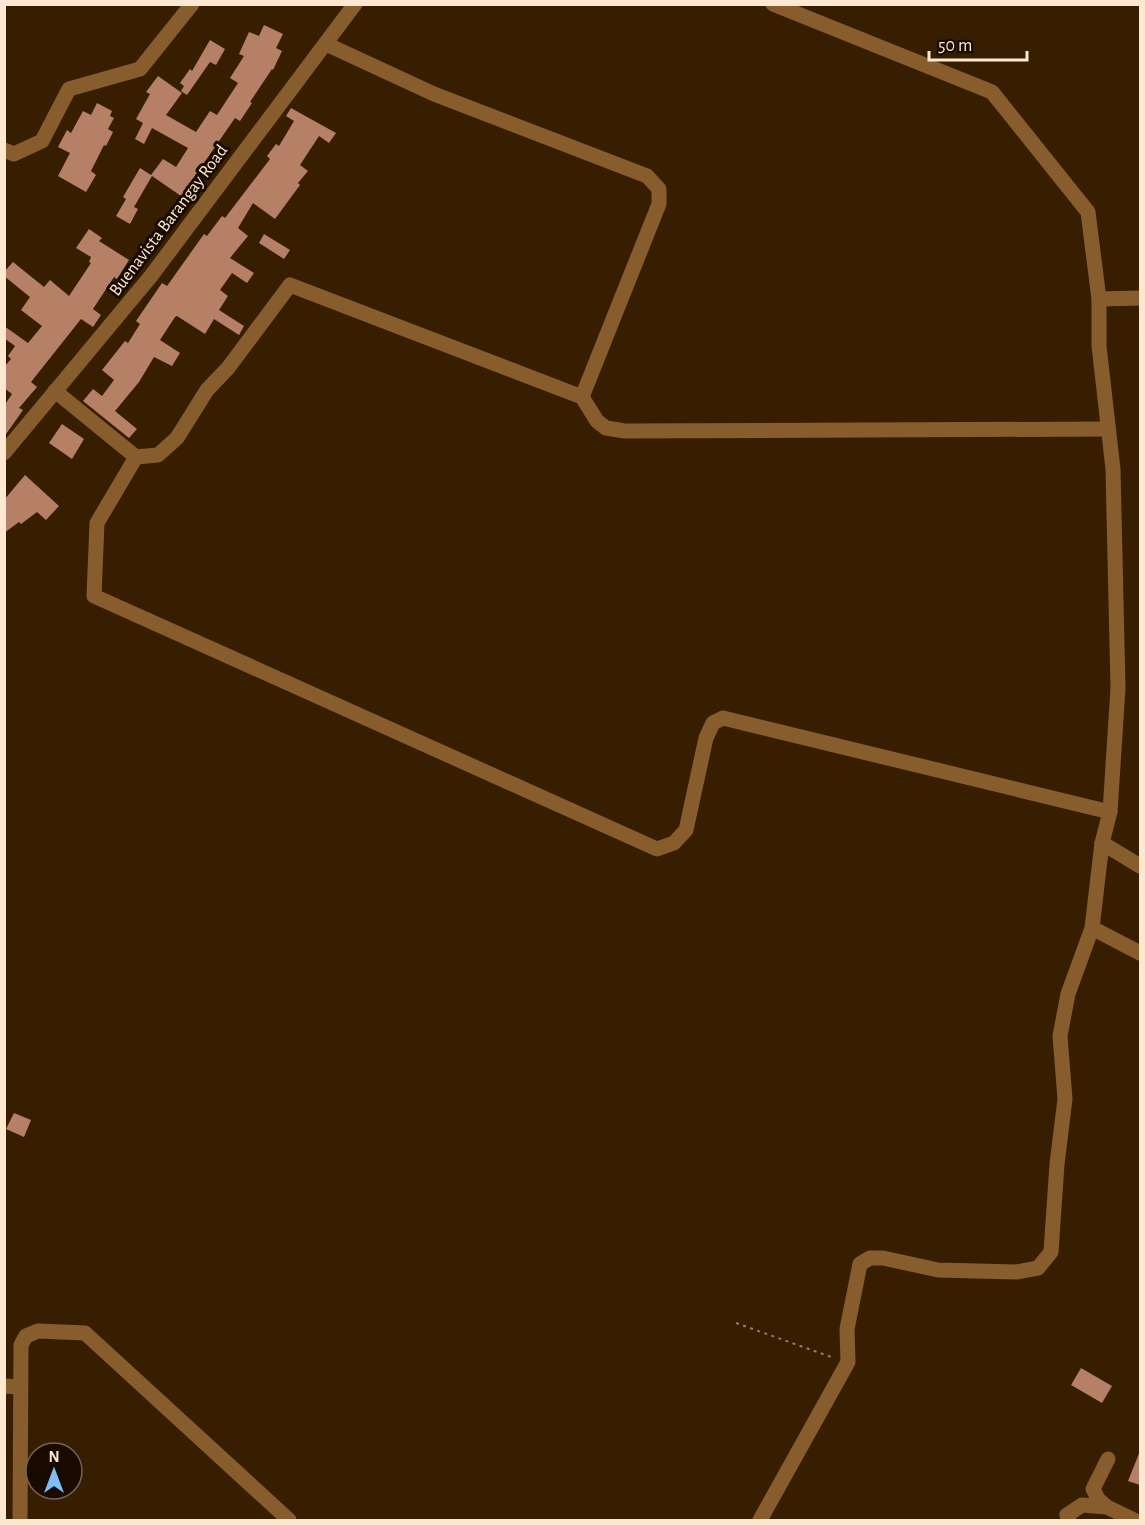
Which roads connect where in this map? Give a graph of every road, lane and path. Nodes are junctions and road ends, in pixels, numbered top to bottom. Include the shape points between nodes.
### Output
1 (192, 4) edge
2 (355, 4) edge
3 (773, 4) edge
4 (326, 44) junction
5 (4, 150) edge
6 (1140, 298) edge
7 (1099, 299) junction
8 (55, 391) junction
9 (582, 396) junction
10 (1108, 429) junction
11 (4, 453) edge
12 (136, 457) junction
13 (1110, 813) junction
14 (1102, 843) junction
15 (1140, 866) edge
16 (1092, 928) junction
17 (1140, 953) edge
18 (736, 1323) dead end
19 (848, 1362) junction
20 (4, 1386) edge
21 (20, 1387) junction
22 (1108, 1459) dead end
23 (1107, 1507) junction
24 (20, 1521) edge
25 (288, 1521) edge
26 (760, 1521) edge
27 (1069, 1521) edge
28 (1134, 1521) edge

1 - 5 street via 141,69 69,89 42,141 14,154
2 - 4 street, Buenavista Barangay Road
3 - 7 street via 992,92 1088,212
4 - 8 street, Buenavista Barangay Road via 145,285
4 - 9 street via 434,94 647,176 659,189 659,204
6 - 7 street
7 - 10 street via 1099,346
8 - 11 street, Buenavista Barangay Road
8 - 12 street
9 - 10 street via 597,421 606,428 626,431
9 - 12 street via 290,285 207,390 177,438 158,455
10 - 13 street via 1116,546 1118,688
12 - 13 street via 97,523 94,596 657,849 674,843 686,830 706,738 713,723 723,718
13 - 14 street
14 - 15 street
14 - 16 street
16 - 17 street
16 - 19 street via 1068,994 1060,1036 1065,1099 1051,1252 1038,1268 1016,1272 938,1270 870,1258 860,1264 847,1329
18 - 19 path
19 - 26 street
20 - 21 street
21 - 24 street
21 - 25 street via 21,1345 26,1336 38,1331 85,1333
22 - 23 street via 1093,1489
23 - 27 street via 1082,1505 1067,1515
23 - 28 street

